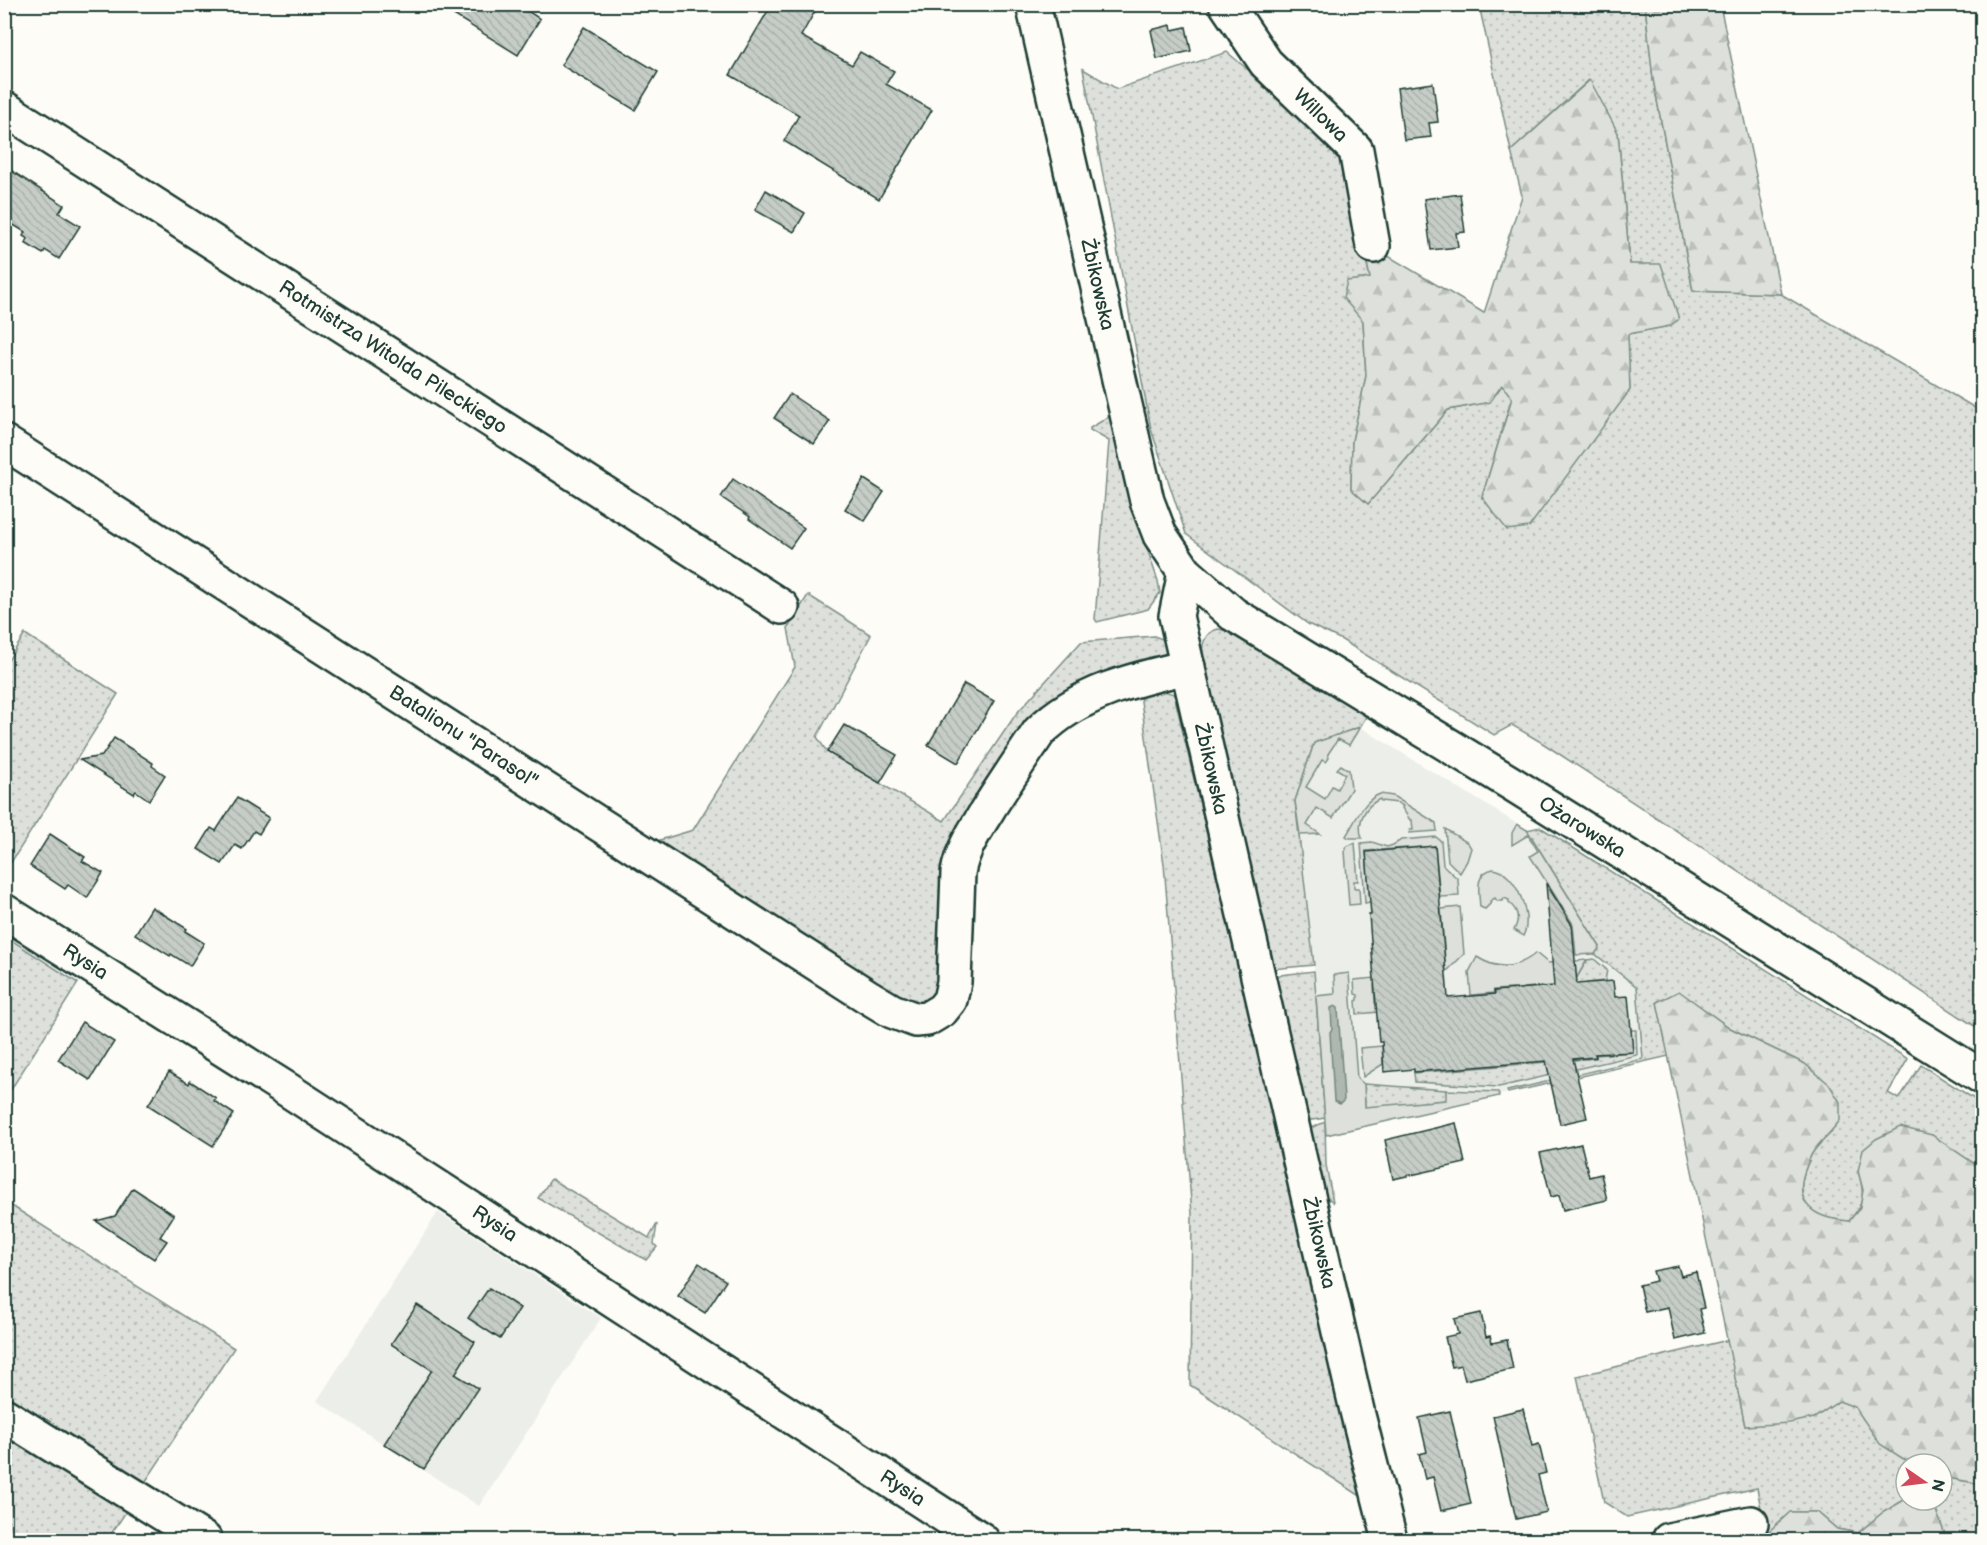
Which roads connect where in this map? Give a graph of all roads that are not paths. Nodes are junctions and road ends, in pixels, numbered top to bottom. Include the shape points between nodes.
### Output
1 (1033, 4) edge
2 (1226, 4) edge
3 (4, 108) edge
4 (1373, 246) dead end
5 (4, 442) edge
6 (1185, 572) junction
7 (782, 607) dead end
8 (1188, 667) junction
9 (4, 911) edge
10 (1983, 1077) edge
11 (4, 1415) edge
12 (1751, 1523) dead end
13 (1396, 1536) edge
14 (205, 1540) edge
15 (982, 1540) edge
16 (1669, 1540) edge

1 - 6 street, Żbikowska via 1147,501 1160,536
2 - 4 street, Willowa via 1266,63 1356,150
3 - 7 street, Rotmistrza Witolda Pileckiego
5 - 8 street, Batalionu "Parasol" via 858,990 892,1011 916,1020 927,1019 950,1000 958,873 964,850 1039,732 1068,708 1091,696 1119,684
6 - 8 street, Żbikowska via 1176,616
6 - 10 street, Ożarowska via 1233,614
8 - 13 street, Żbikowska via 1355,1403
9 - 15 street, Rysia via 288,1090
11 - 14 street
12 - 16 street

